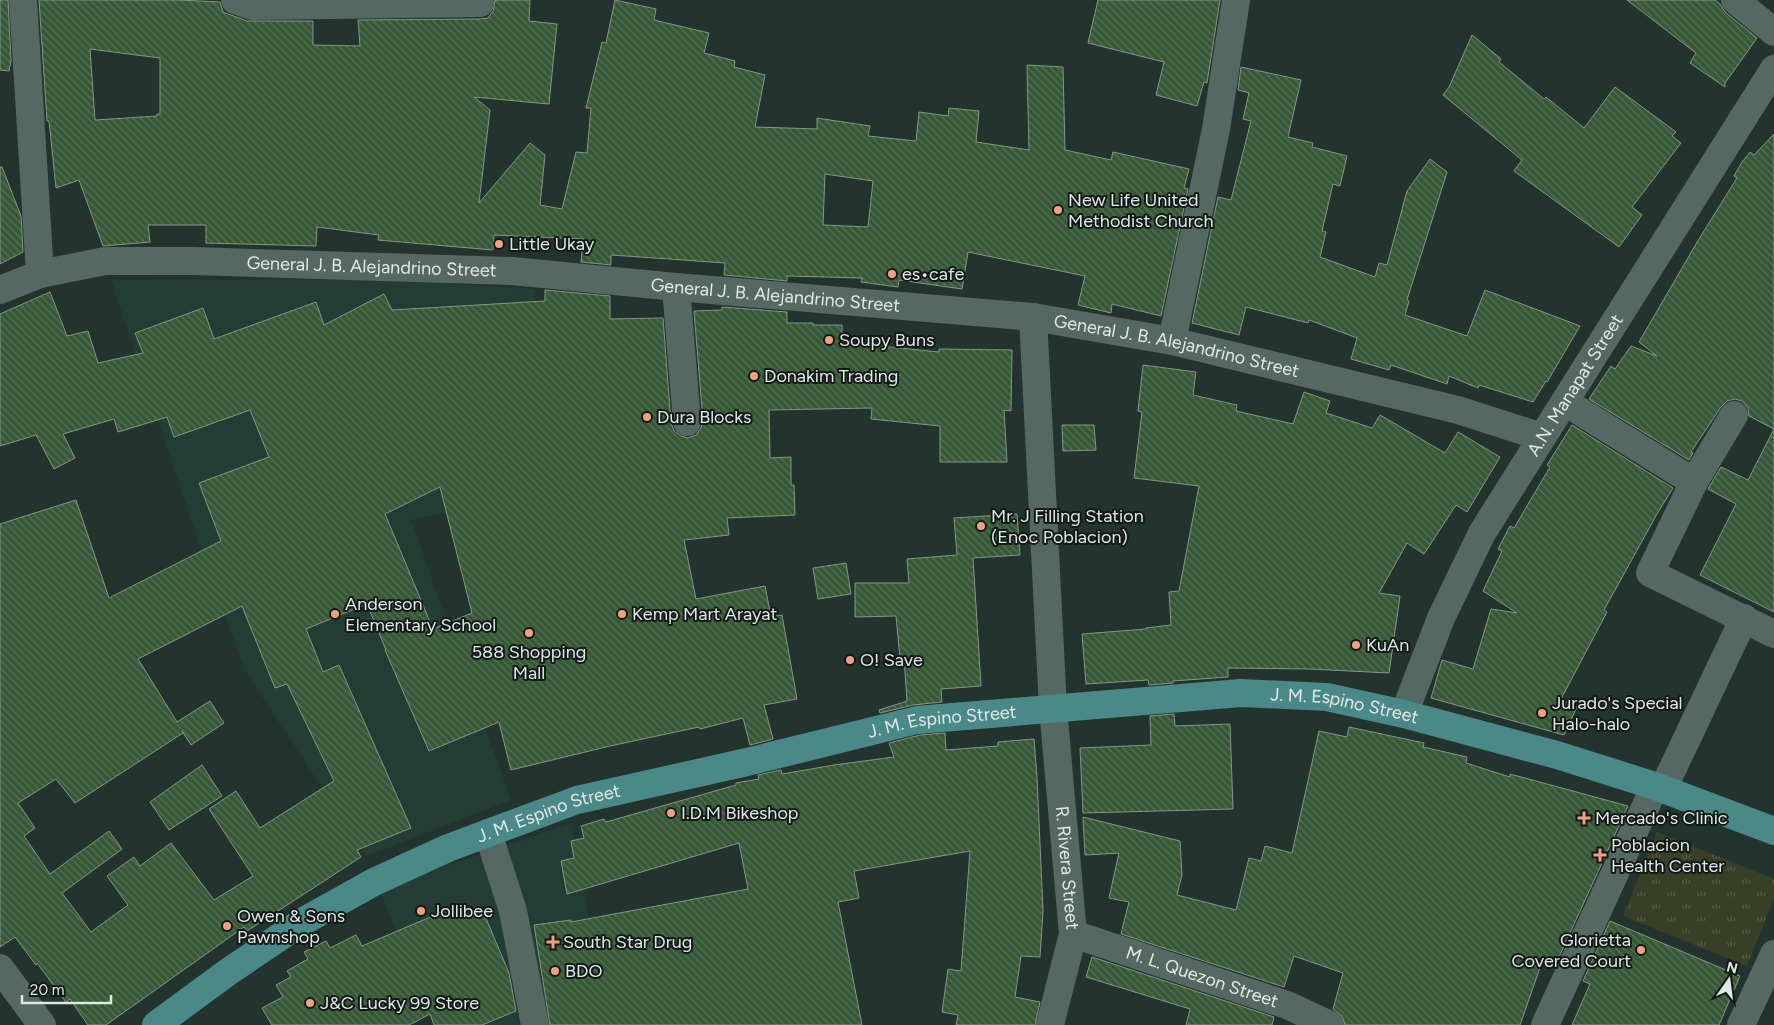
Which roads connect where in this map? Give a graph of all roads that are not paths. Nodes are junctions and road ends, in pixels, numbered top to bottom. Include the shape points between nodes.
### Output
1 (23, 0) edge
2 (235, 0) edge
3 (1236, 0) edge
4 (1735, 0) edge
5 (480, 3) dead end
6 (1774, 32) edge
7 (1774, 69) edge
8 (40, 274) junction
9 (676, 287) junction
10 (0, 290) edge
11 (1033, 317) junction
12 (1172, 340) junction
13 (1565, 402) junction
14 (1734, 415) dead end
15 (687, 422) dead end
16 (1542, 436) junction
17 (1694, 482) junction
18 (1744, 618) junction
19 (1774, 634) edge
20 (1053, 708) junction
21 (1404, 714) junction
22 (1659, 788) junction
23 (1771, 824) edge
24 (488, 833) junction
25 (1073, 934) junction
26 (1774, 954) edge
27 (0, 968) edge
28 (42, 1025) edge
29 (156, 1025) edge
30 (535, 1025) edge
31 (1050, 1025) edge
32 (1330, 1025) edge
33 (1545, 1025) edge
34 (1741, 1025) edge

1 - 8 street
2 - 5 street via 252,6
3 - 12 street via 1216,129
4 - 6 street
7 - 13 street, A.N. Manapat Street
8 - 9 street, General J. B. Alejandrino Street via 105,261 193,260 512,271
8 - 10 street, General J. B. Alejandrino Street
9 - 11 street, General J. B. Alejandrino Street
9 - 15 street
11 - 12 street, General J. B. Alejandrino Street
11 - 20 street, R. Rivera Street
12 - 16 street, General J. B. Alejandrino Street via 1458,410
13 - 16 street, A.N. Manapat Street
13 - 17 street
14 - 17 street
16 - 21 street, A.N. Manapat Street via 1482,533 1442,618
17 - 18 street via 1650,573
18 - 19 street
18 - 22 street
20 - 21 main road, J. M. Espino Street via 1240,693 1327,696
20 - 24 main road, J. M. Espino Street via 917,720 577,800
20 - 25 street, R. Rivera Street
21 - 22 main road, J. M. Espino Street via 1556,755
22 - 23 main road, J. M. Espino Street
22 - 33 street
24 - 29 main road, J. M. Espino Street via 374,882 302,922
24 - 30 street via 513,911
25 - 31 street, R. Rivera Street
25 - 32 street, M. L. Quezon Street via 1287,1005
26 - 34 street
27 - 28 street

